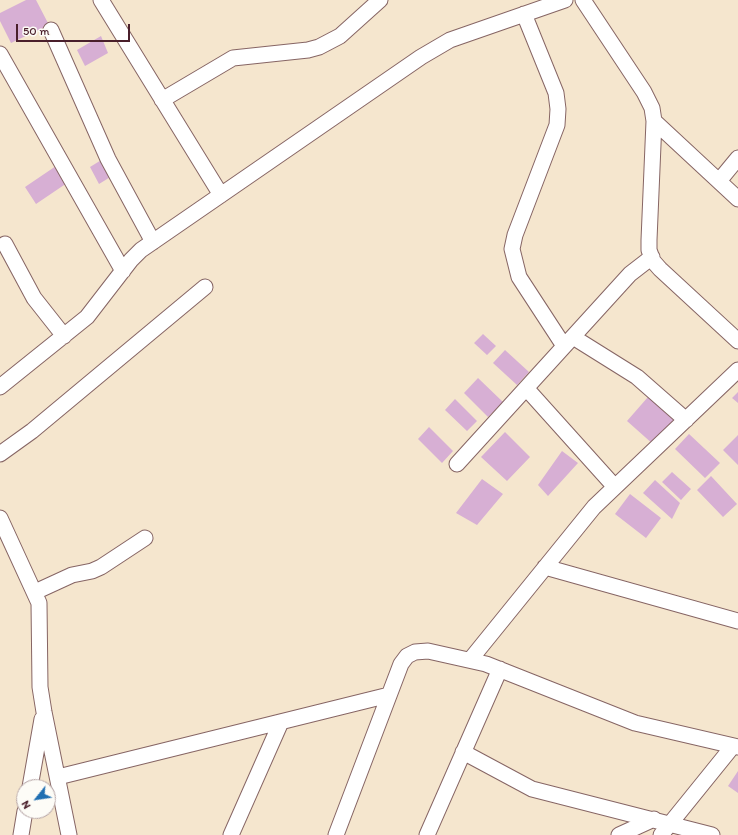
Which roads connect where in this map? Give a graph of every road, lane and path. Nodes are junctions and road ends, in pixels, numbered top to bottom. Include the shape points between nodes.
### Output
1 (100, 0) edge
2 (380, 0) edge
3 (565, 0) edge
4 (583, 0) edge
5 (524, 14) junction
6 (51, 30) dead end
7 (0, 54) edge
8 (162, 100) junction
9 (654, 121) junction
10 (738, 158) edge
11 (719, 181) junction
12 (221, 195) junction
13 (738, 199) edge
14 (153, 242) junction
15 (5, 244) dead end
16 (652, 257) junction
17 (123, 271) junction
18 (205, 287) dead end
19 (64, 336) junction
20 (738, 341) edge
21 (569, 342) junction
22 (738, 370) edge
23 (1, 383) edge
24 (526, 388) junction
25 (686, 420) junction
26 (0, 454) edge
27 (457, 464) dead end
28 (615, 487) junction
29 (0, 518) edge
30 (145, 538) dead end
31 (545, 567) junction
32 (34, 592) junction
33 (738, 621) edge
34 (470, 660) junction
35 (500, 669) junction
36 (389, 695) junction
37 (44, 712) junction
38 (281, 722) junction
39 (735, 747) edge
40 (464, 752) junction
41 (58, 777) junction
42 (31, 779) edge
43 (24, 819) edge
44 (654, 819) junction
45 (666, 829) edge
46 (21, 835) edge
47 (69, 835) edge
48 (231, 835) edge
49 (336, 835) edge
50 (427, 835) edge
51 (618, 835) edge
52 (712, 835) edge

1 - 8 street
2 - 8 street via 340,36 320,47 233,58
3 - 5 street
4 - 9 street via 644,92 652,108
5 - 12 street via 436,47
5 - 21 street via 556,93 558,109 557,125 512,249 519,276
6 - 14 street via 108,159
7 - 17 street
8 - 12 street
9 - 11 street
9 - 16 street via 649,240
10 - 11 street
11 - 13 street
12 - 14 street
14 - 17 street via 141,250
15 - 19 street via 34,298
16 - 20 street via 660,269
16 - 21 street via 630,274
17 - 19 street via 87,317
18 - 26 street via 32,431
19 - 23 street
21 - 24 street
21 - 25 street via 637,377
22 - 25 street
24 - 27 street
24 - 28 street
25 - 28 street
28 - 31 street via 594,507
29 - 32 street
30 - 32 street via 97,569 72,574
31 - 33 street
31 - 34 street
32 - 37 street via 40,609 40,673
34 - 35 street
34 - 36 street via 428,651 415,652 407,656 401,664
35 - 39 street via 635,723
35 - 40 street
36 - 38 street
36 - 49 street
37 - 41 street
37 - 42 street
38 - 41 street
38 - 48 street
39 - 45 street
40 - 44 street via 532,789
40 - 50 street
41 - 47 street
43 - 46 street
44 - 45 street
44 - 51 street
45 - 52 street

